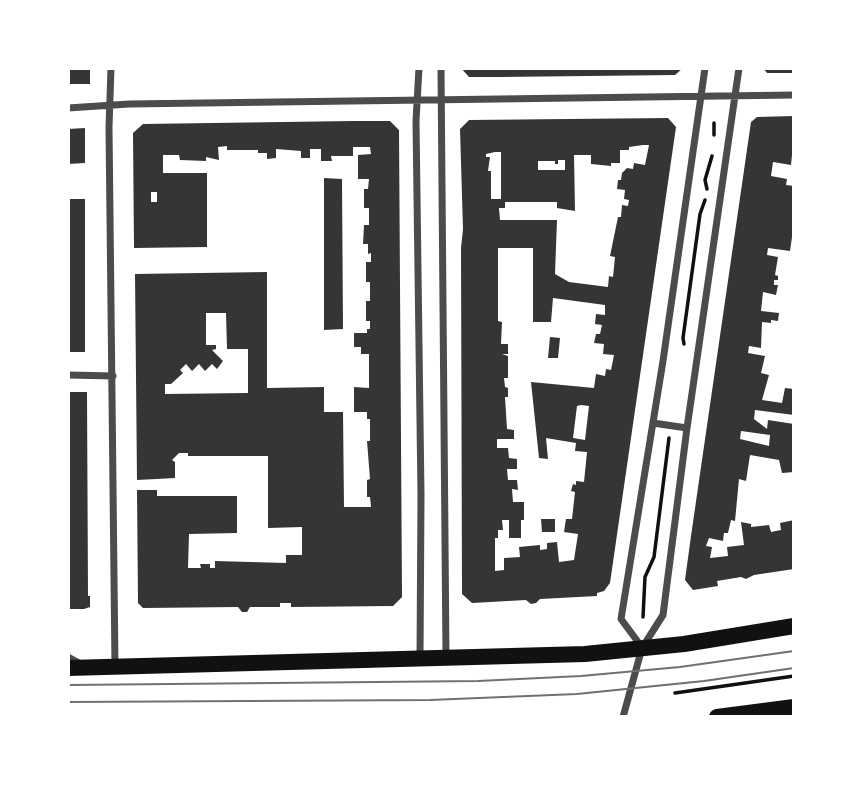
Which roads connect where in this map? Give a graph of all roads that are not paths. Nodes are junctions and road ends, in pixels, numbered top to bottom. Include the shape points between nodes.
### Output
1 (111, 68) edge
2 (419, 68) edge
3 (441, 68) edge
4 (705, 68) edge
5 (739, 68) edge
6 (794, 95) edge
7 (735, 96) junction
8 (701, 97) junction
9 (419, 99) junction
10 (442, 99) junction
11 (110, 106) junction
12 (68, 107) edge
13 (68, 375) edge
14 (113, 376) junction
15 (653, 424) junction
16 (687, 428) junction
17 (794, 626) edge
18 (642, 648) junction
19 (68, 657) edge
20 (446, 658) junction
21 (419, 659) junction
22 (115, 667) junction
23 (68, 668) edge
24 (88, 668) junction
25 (794, 706) edge
26 (623, 717) edge
27 (717, 717) edge

1 - 11 street
2 - 9 street
3 - 10 street
4 - 8 street
5 - 7 street
6 - 7 street
7 - 8 street
7 - 16 street
8 - 10 street
8 - 15 street
9 - 10 street
9 - 11 street
9 - 21 street
10 - 20 street
11 - 12 street
11 - 14 street
13 - 14 street
14 - 22 street
15 - 16 street
15 - 18 street via 621,619
16 - 18 street via 663,615
17 - 18 main road
18 - 20 main road
18 - 26 street
19 - 24 street
20 - 21 main road
21 - 22 main road
22 - 24 main road
23 - 24 main road
25 - 27 main road

